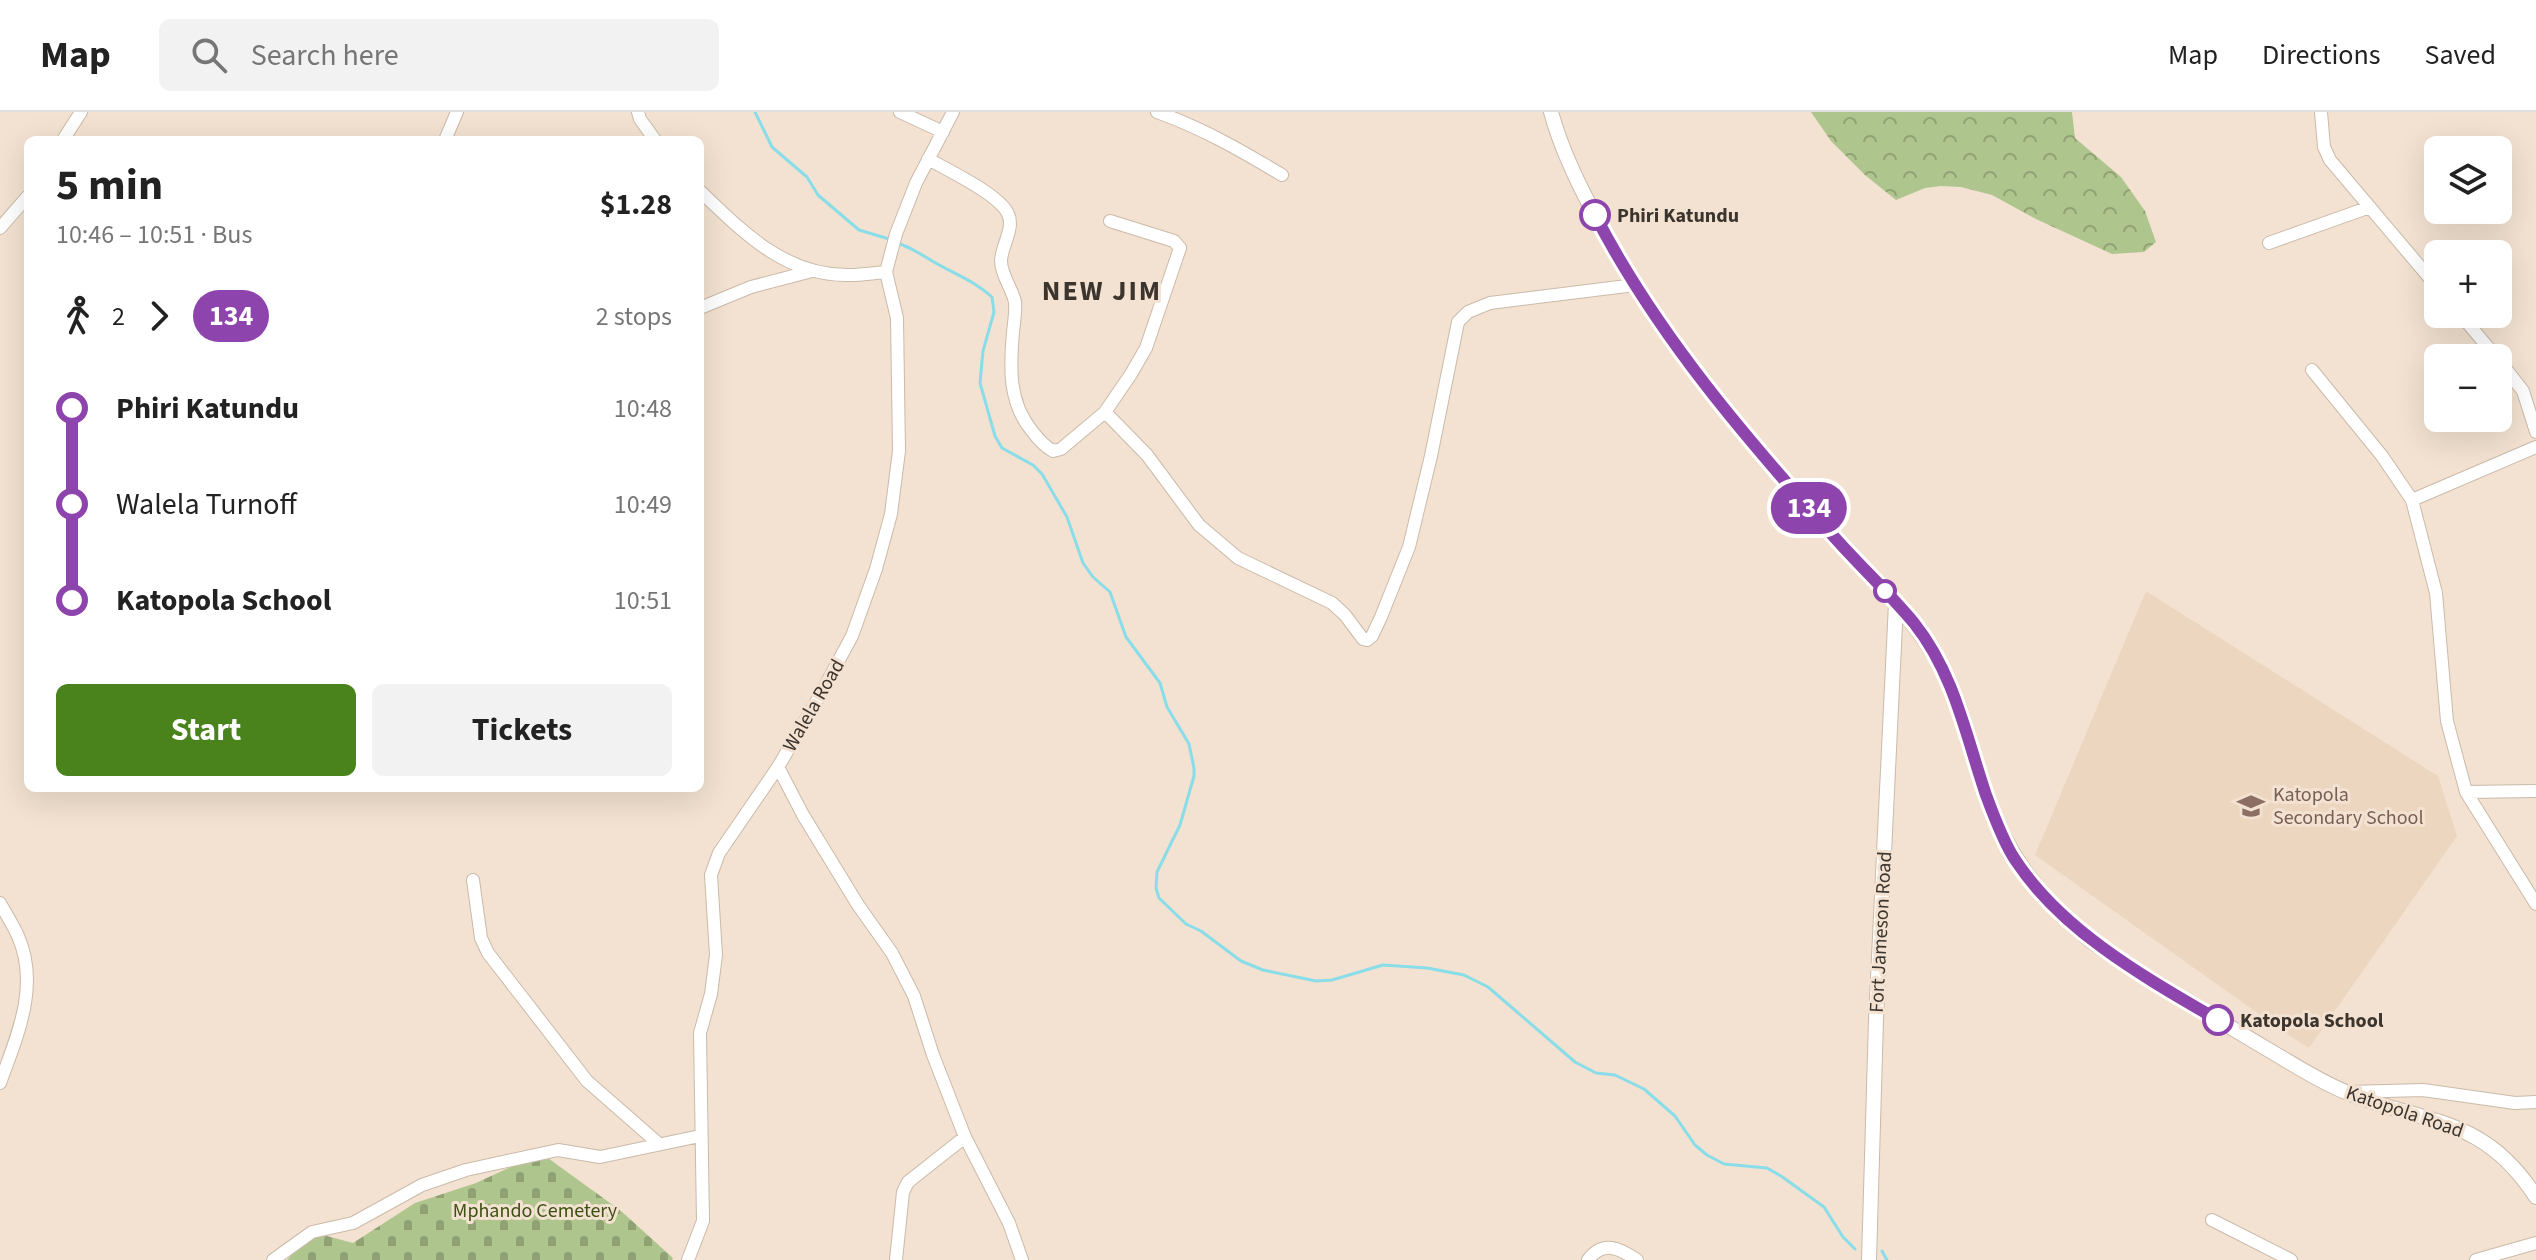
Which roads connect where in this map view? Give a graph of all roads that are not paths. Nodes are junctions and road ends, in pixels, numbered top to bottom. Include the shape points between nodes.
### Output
1 (81, 112) edge
2 (457, 112) edge
3 (638, 112) edge
4 (900, 112) edge
5 (953, 112) edge
6 (1157, 112) edge
7 (1551, 112) edge
8 (2321, 112) edge
9 (943, 132) junction
10 (66, 136) edge
11 (447, 136) edge
12 (652, 136) edge
13 (928, 159) junction
14 (1282, 175) dead end
15 (704, 195) edge
16 (24, 201) edge
17 (2370, 207) junction
18 (1110, 221) dead end
19 (0, 228) edge
20 (2269, 243) dead end
21 (812, 271) junction
22 (2424, 271) edge
23 (886, 272) junction
24 (1635, 285) junction
25 (704, 306) edge
26 (2472, 328) edge
27 (2485, 344) edge
28 (2312, 370) dead end
29 (2512, 377) edge
30 (1105, 412) junction
31 (2536, 432) edge
32 (2536, 447) edge
33 (2412, 500) junction
34 (1896, 603) junction
35 (778, 767) junction
36 (2536, 791) edge
37 (2466, 792) junction
38 (473, 880) dead end
39 (0, 903) edge
40 (2536, 904) edge
41 (0, 1083) edge
42 (2346, 1093) junction
43 (2536, 1102) edge
44 (700, 1136) junction
45 (965, 1137) junction
46 (659, 1144) junction
47 (2536, 1197) edge
48 (2212, 1220) dead end
49 (2536, 1243) edge
50 (273, 1260) edge
51 (688, 1260) edge
52 (896, 1260) edge
53 (1022, 1260) edge
54 (1588, 1260) edge
55 (1637, 1260) edge
56 (1869, 1260) edge
57 (2291, 1260) edge
58 (2476, 1260) edge

1 - 10 street
2 - 11 street
3 - 12 street
4 - 9 street
5 - 9 street, Walela Road
6 - 14 street via 1194,125
7 - 24 street, Katopola Road via 1578,183
8 - 17 street via 2330,160
9 - 13 street, Walela Road
13 - 23 street, Walela Road
13 - 30 street via 1008,212 1000,259 1015,303 1012,393 1021,417 1053,451
15 - 21 street via 769,252
16 - 19 street
17 - 20 street
17 - 22 street
18 - 30 street via 1174,241 1180,248 1146,348
21 - 23 street
21 - 25 street
23 - 35 street, Walela Road via 897,318 900,403 891,514 852,636
24 - 30 street via 1490,303 1458,322 1409,547 1367,640 1332,603 1238,558 1199,525 1147,455
24 - 34 street, Katopola Road via 1699,378
26 - 27 street
28 - 33 street
29 - 31 street via 2523,391
32 - 33 street
33 - 37 street via 2436,593 2447,721
34 - 42 street, Katopola Road via 1939,662 2015,860 2051,903 2088,938
34 - 56 street, Fort Jameson Road
35 - 44 street via 719,853 711,875 716,955 700,1033
35 - 45 street, Walela Road via 914,996
36 - 37 street
37 - 40 street
38 - 46 street via 488,953 587,1081
39 - 41 street via 27,966 26,1004
42 - 43 street via 2423,1090
42 - 47 street, Katopola Road via 2470,1133 2511,1164
44 - 46 street
44 - 51 street via 703,1221
45 - 52 street via 908,1182
45 - 53 street, Walela Road
46 - 50 street via 600,1157 558,1150 466,1170 422,1185 353,1223 312,1232
48 - 57 street
49 - 58 street
54 - 55 street via 1604,1247

